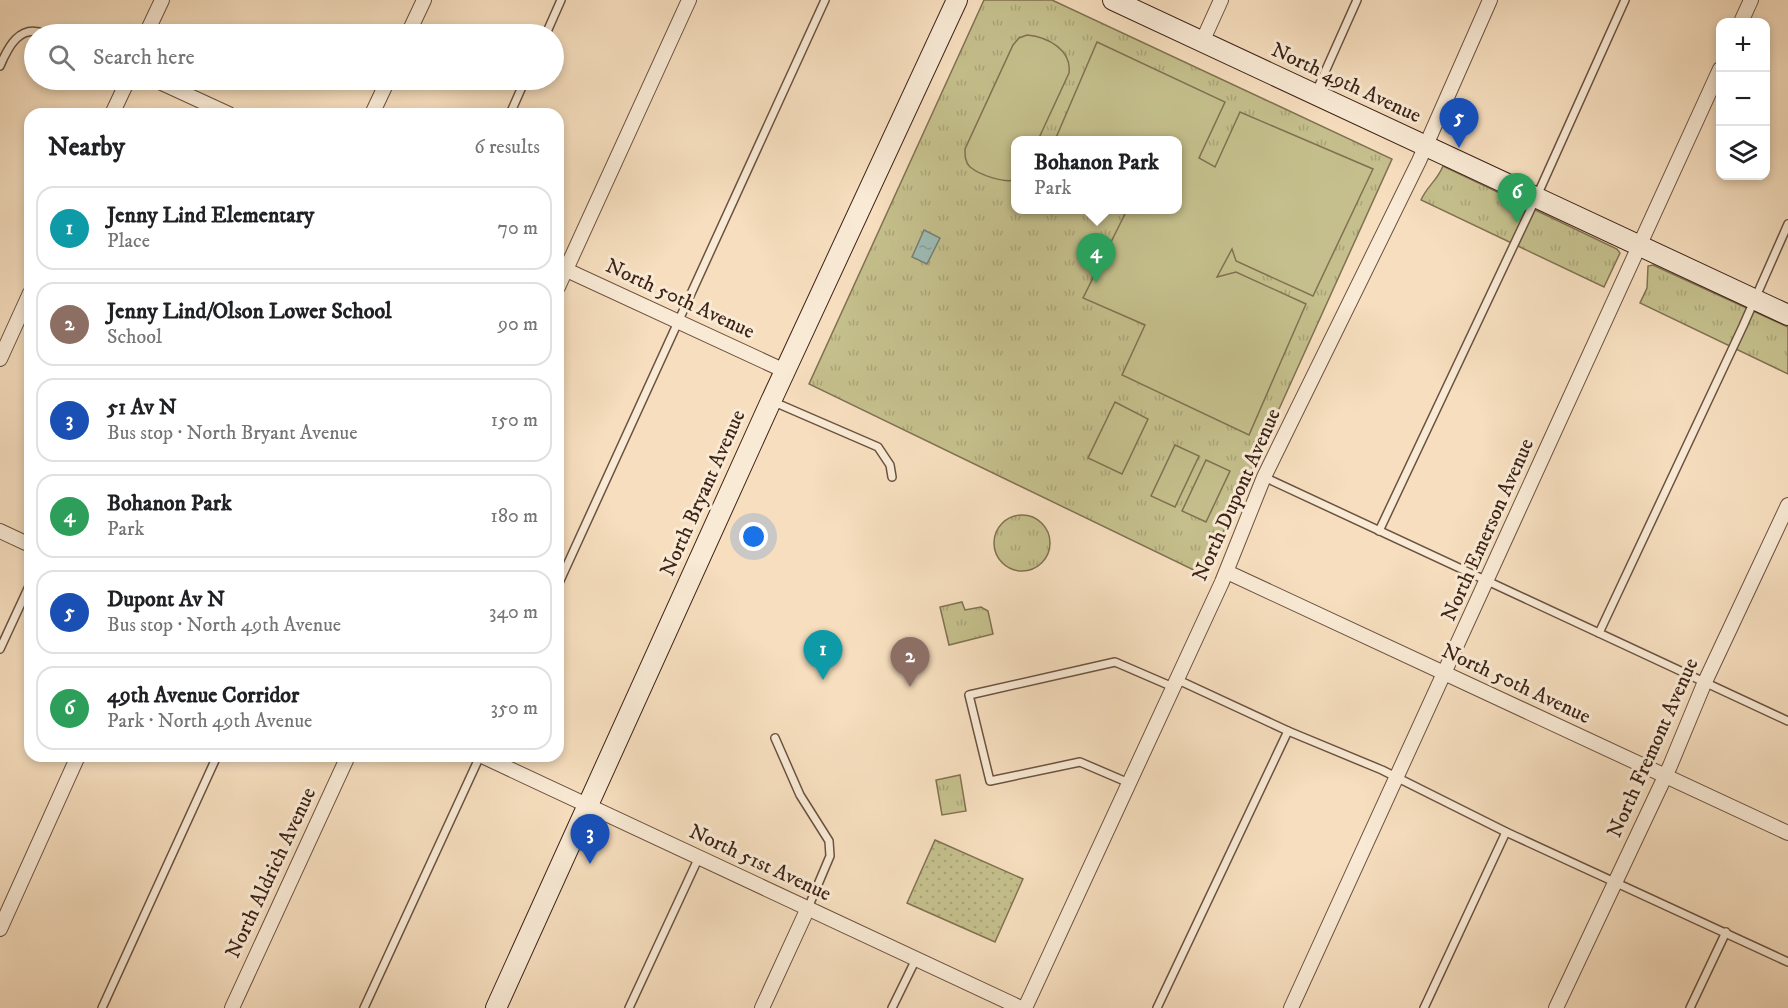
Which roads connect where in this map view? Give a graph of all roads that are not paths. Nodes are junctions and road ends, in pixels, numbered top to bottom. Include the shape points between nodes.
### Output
1 (162, 0) edge
2 (424, 0) edge
3 (561, 0) edge
4 (689, 0) edge
5 (825, 0) edge
6 (957, 0) edge
7 (1113, 0) edge
8 (1221, 0) edge
9 (1357, 0) edge
10 (1490, 0) edge
11 (1625, 0) edge
12 (1751, 0) edge
13 (1743, 18) edge
14 (151, 24) edge
15 (413, 24) edge
16 (550, 24) edge
17 (24, 33) edge
18 (1202, 42) junction
19 (0, 66) edge
20 (1719, 72) edge
21 (123, 90) edge
22 (177, 90) edge
23 (383, 90) edge
24 (521, 90) edge
25 (1315, 94) junction
26 (115, 108) edge
27 (216, 108) edge
28 (375, 108) edge
29 (513, 108) edge
30 (1425, 146) junction
31 (1536, 198) junction
32 (1788, 224) edge
33 (1641, 246) junction
34 (564, 264) edge
35 (564, 269) edge
36 (1754, 300) junction
37 (24, 306) edge
38 (1788, 315) edge
39 (677, 321) junction
40 (0, 359) edge
41 (785, 371) junction
42 (771, 401) junction
43 (892, 477) dead end
44 (1264, 477) junction
45 (1788, 504) edge
46 (0, 531) edge
47 (1379, 531) junction
48 (24, 542) edge
49 (564, 572) edge
50 (1227, 572) junction
51 (1487, 582) junction
52 (24, 597) edge
53 (1599, 633) junction
54 (0, 649) edge
55 (1446, 675) junction
56 (1174, 683) junction
57 (1704, 684) junction
58 (1788, 722) edge
59 (1288, 731) junction
60 (775, 738) dead end
61 (75, 762) edge
62 (214, 762) edge
63 (345, 762) edge
64 (478, 762) edge
65 (493, 762) edge
66 (1665, 776) junction
67 (1396, 779) junction
68 (1130, 783) junction
69 (588, 808) junction
70 (1506, 832) junction
71 (1788, 833) edge
72 (699, 857) junction
73 (1614, 882) junction
74 (808, 908) junction
75 (0, 929) edge
76 (1725, 932) junction
77 (916, 959) junction
78 (1788, 962) edge
79 (102, 1008) edge
80 (232, 1008) edge
81 (364, 1008) edge
82 (496, 1008) edge
83 (629, 1008) edge
84 (762, 1008) edge
85 (892, 1008) edge
86 (1023, 1008) edge
87 (1157, 1008) edge
88 (1291, 1008) edge
89 (1424, 1008) edge
90 (1556, 1008) edge
91 (1690, 1008) edge

1 - 14 street
2 - 15 street
3 - 16 lane
4 - 34 street
5 - 39 lane
6 - 41 street, North Bryant Avenue
7 - 18 street, North 49th Avenue
8 - 18 street
9 - 25 lane
10 - 30 street, North Dupont Avenue
11 - 31 lane
12 - 13 street
17 - 19 lane via 11,41
18 - 25 street, North 49th Avenue
20 - 33 street, North Emerson Avenue
21 - 26 street
22 - 27 street
23 - 28 street
24 - 29 lane
25 - 30 street, North 49th Avenue
30 - 31 street, North 49th Avenue
30 - 44 street, North Dupont Avenue
31 - 33 street, North 49th Avenue
31 - 47 lane
32 - 36 lane
33 - 36 street, North 49th Avenue
33 - 51 street, North Emerson Avenue
35 - 39 street, North 50th Avenue
36 - 38 street, North 49th Avenue
36 - 53 lane
37 - 40 street
39 - 41 street, North 50th Avenue
39 - 49 lane
41 - 42 street, North Bryant Avenue
42 - 43 lane via 878,447 890,465
42 - 69 street, North Bryant Avenue
44 - 47 lane
44 - 50 street, North Dupont Avenue
45 - 57 street, North Fremont Avenue
46 - 48 street
47 - 51 lane
50 - 55 street, North 50th Avenue
50 - 56 street, North Dupont Avenue
51 - 53 lane
51 - 55 street, North Emerson Avenue
52 - 54 lane
53 - 57 lane
55 - 66 street, North 50th Avenue
55 - 67 street, North Emerson Avenue
56 - 59 lane
56 - 68 street, North Dupont Avenue
56 - 68 lane via 1115,662 969,695 990,781 1080,762
57 - 58 lane
57 - 66 street, North Fremont Avenue
59 - 67 lane
59 - 87 lane
60 - 74 lane via 800,795 829,841 830,855
61 - 75 street
62 - 79 lane
63 - 80 street, North Aldrich Avenue
64 - 81 lane
65 - 69 street, North 51st Avenue
66 - 71 street, North 50th Avenue
66 - 73 street, North Fremont Avenue
67 - 70 lane
67 - 88 street, North Emerson Avenue
68 - 86 street, North Dupont Avenue
69 - 72 street, North 51st Avenue
69 - 82 street, North Bryant Avenue
70 - 73 lane
70 - 89 lane
72 - 74 street, North 51st Avenue
72 - 83 lane
73 - 76 lane
73 - 90 street, North Fremont Avenue
74 - 77 street, North 51st Avenue
74 - 84 street
76 - 78 lane
76 - 91 lane
77 - 85 lane
77 - 86 street, North 51st Avenue

